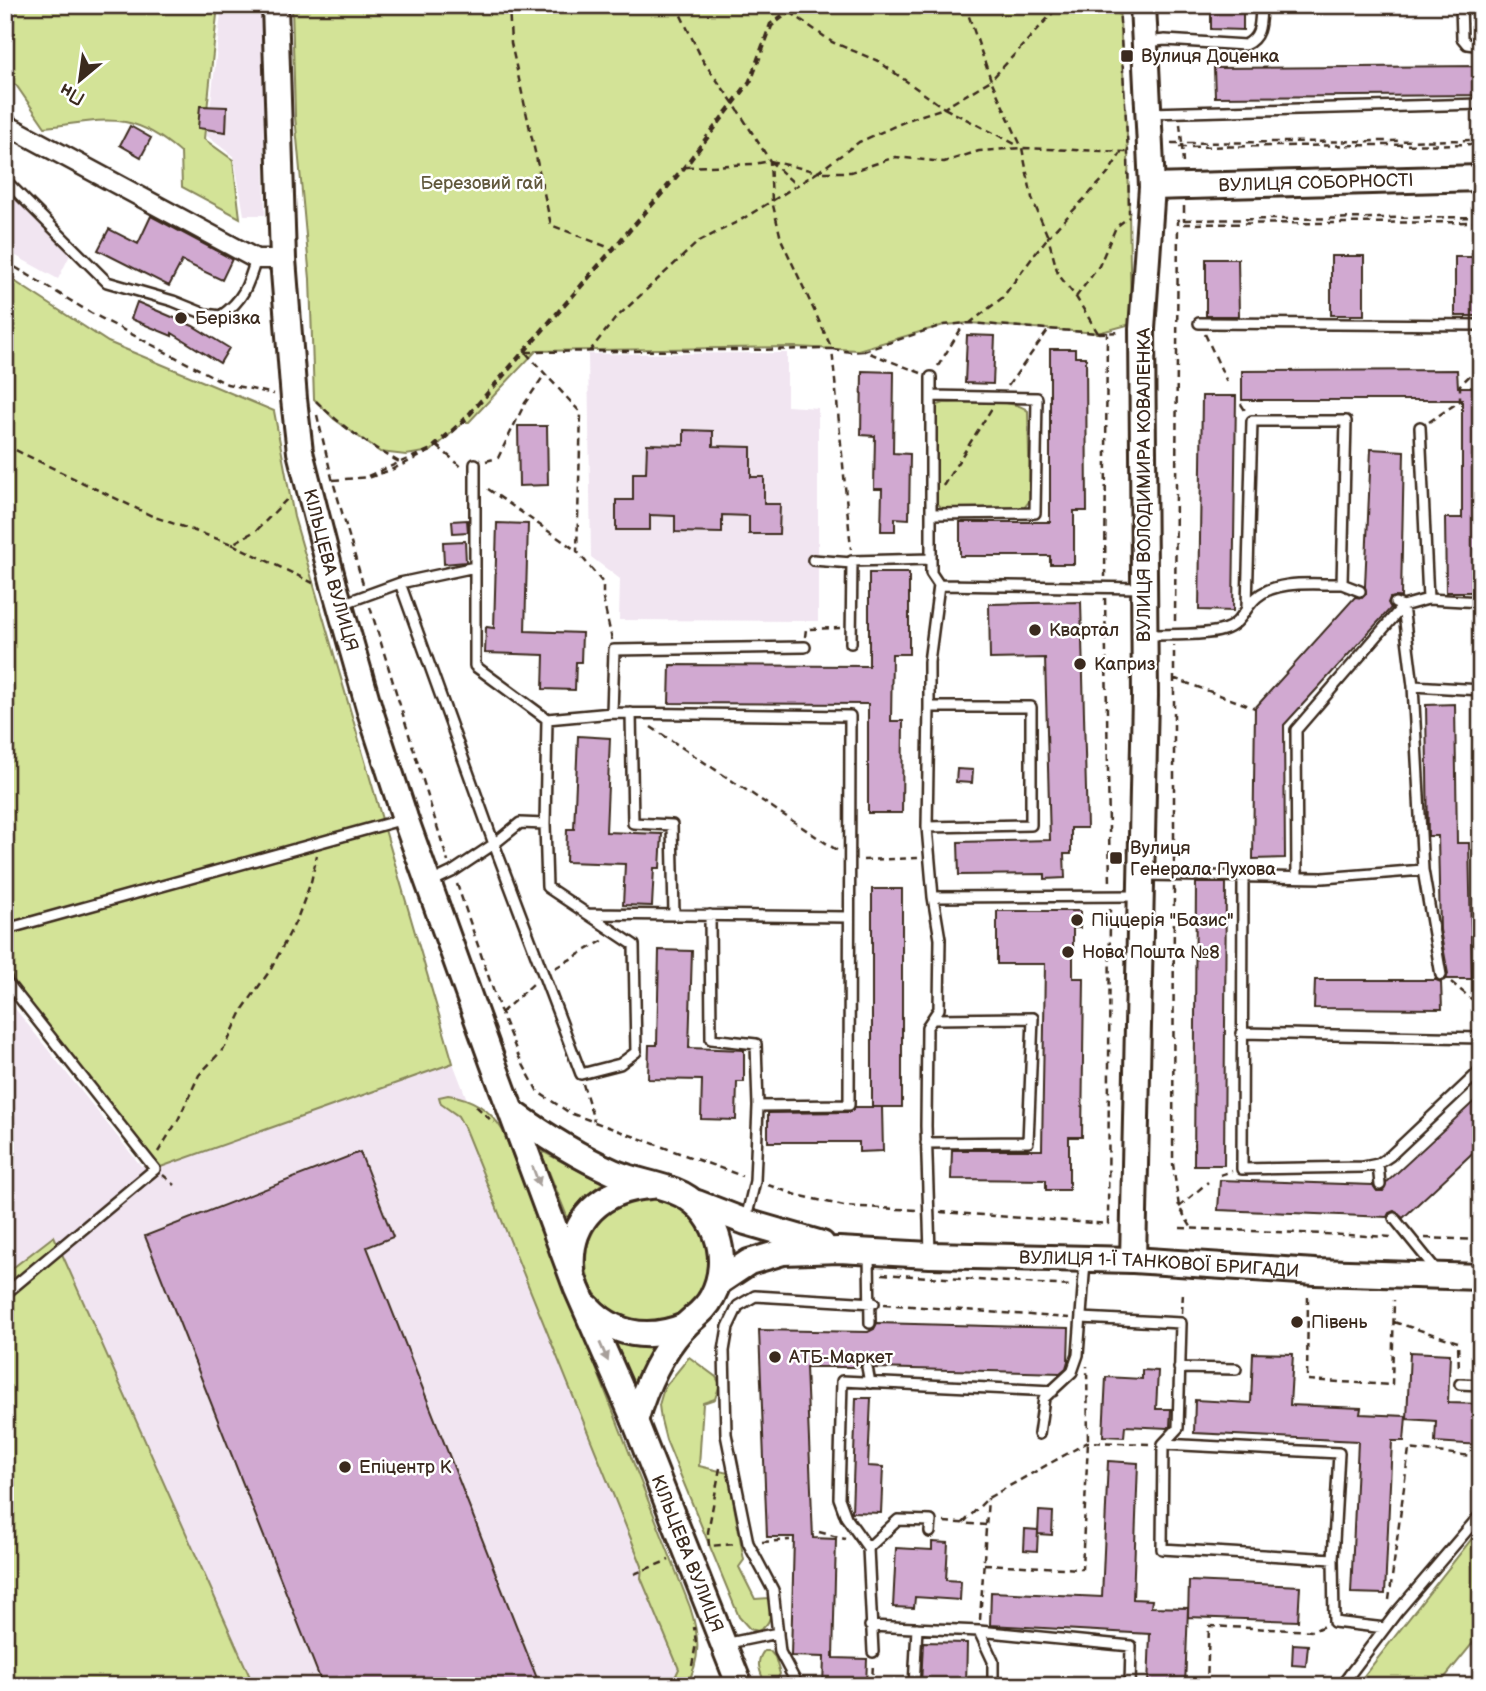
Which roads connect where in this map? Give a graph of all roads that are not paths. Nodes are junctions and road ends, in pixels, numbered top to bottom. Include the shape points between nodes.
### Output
1 (275, 5) edge
2 (1143, 5) edge
3 (1261, 5) edge
4 (1461, 5) edge
5 (1145, 42) junction
6 (1481, 46) edge
7 (1481, 104) edge
8 (1150, 113) junction
9 (5, 124) edge
10 (1481, 178) edge
11 (5, 180) edge
12 (1152, 187) junction
13 (256, 259) junction
14 (284, 259) junction
15 (1199, 323) road end
16 (1481, 326) edge
17 (931, 377) road end
18 (931, 396) junction
19 (1420, 427) road end
20 (475, 464) road end
21 (932, 514) junction
22 (931, 559) junction
23 (813, 560) dead end
24 (852, 562) junction
25 (475, 567) junction
26 (400, 583) junction
27 (1342, 584) junction
28 (939, 585) junction
29 (1145, 589) junction
30 (1360, 591) dead end
31 (337, 595) junction
32 (1428, 599) junction
33 (1481, 602) edge
34 (1399, 605) junction
35 (1247, 607) junction
36 (1146, 636) junction
37 (851, 643) dead end
38 (805, 647) dead end
39 (1413, 686) junction
40 (1481, 690) edge
41 (929, 707) junction
42 (612, 713) junction
43 (631, 713) junction
44 (547, 719) junction
45 (405, 818) junction
46 (545, 824) junction
47 (927, 827) junction
48 (494, 844) junction
49 (1423, 870) junction
50 (1243, 875) junction
51 (1297, 877) junction
52 (429, 882) junction
53 (1141, 886) junction
54 (933, 897) junction
55 (587, 914) junction
56 (674, 915) junction
57 (710, 915) junction
58 (849, 917) junction
59 (8, 927) edge
60 (5, 942) edge
61 (5, 973) edge
62 (1444, 977) road end
63 (933, 1019) junction
64 (1241, 1033) junction
65 (1481, 1038) edge
66 (1481, 1070) edge
67 (758, 1106) junction
68 (512, 1112) junction
69 (926, 1143) junction
70 (1378, 1164) junction
71 (1380, 1185) dead end
72 (653, 1186) junction
73 (693, 1201) junction
74 (1394, 1218) dead end
75 (746, 1222) junction
76 (839, 1250) junction
77 (930, 1255) junction
78 (1085, 1260) junction
79 (1133, 1260) junction
80 (869, 1263) junction
81 (1440, 1275) junction
82 (1481, 1277) edge
83 (719, 1282) junction
84 (577, 1289) junction
85 (5, 1294) edge
86 (871, 1303) junction
87 (1081, 1318) junction
88 (870, 1323) dead end
89 (685, 1326) junction
90 (867, 1367) dead end
91 (1180, 1368) junction
92 (1237, 1369) dead end
93 (870, 1383) junction
94 (1460, 1384) road end
95 (1481, 1385) edge
96 (1053, 1391) junction
97 (635, 1421) junction
98 (1039, 1434) dead end
99 (1163, 1444) junction
100 (1481, 1514) edge
101 (930, 1532) dead end
102 (867, 1548) junction
103 (1333, 1559) junction
104 (870, 1626) junction
105 (917, 1628) junction
106 (1385, 1628) junction
107 (979, 1631) junction
108 (778, 1633) junction
109 (723, 1644) junction
110 (873, 1652) road end
111 (740, 1686) edge
112 (798, 1686) edge
113 (914, 1686) edge
114 (993, 1686) edge
115 (1130, 1686) edge
116 (1341, 1686) edge

1 - 14 main road, КІЛЬЦЕВА ВУЛИЦЯ
2 - 5 main road, ВУЛИЦЯ ВОЛОДИМИРА КОВАЛЕНКА
3 - 5 lane via 1259,33 1245,45
4 - 6 lane via 1462,38 1467,44
5 - 8 main road, ВУЛИЦЯ ВОЛОДИМИРА КОВАЛЕНКА
7 - 8 lane
8 - 12 main road, ВУЛИЦЯ ВОЛОДИМИРА КОВАЛЕНКА
9 - 13 street
10 - 12 main road, ВУЛИЦЯ СОБОРНОСТІ
11 - 13 lane via 107,282 205,314 221,316 238,304
12 - 29 main road, ВУЛИЦЯ ВОЛОДИМИРА КОВАЛЕНКА via 1142,329
13 - 14 street
14 - 31 main road, КІЛЬЦЕВА ВУЛИЦЯ via 300,452
15 - 16 lane
17 - 18 lane
18 - 21 lane
18 - 21 lane via 1037,398 1035,513
19 - 32 lane
20 - 25 lane
21 - 22 lane
22 - 24 lane
22 - 28 lane via 931,573
23 - 24 lane
24 - 37 lane
25 - 26 lane
25 - 44 lane via 475,666
26 - 31 lane via 367,595
26 - 48 lane
27 - 30 lane
27 - 35 lane via 1268,589
27 - 35 lane via 1346,421 1252,421
28 - 29 lane
28 - 41 lane via 929,662
29 - 36 main road, ВУЛИЦЯ ВОЛОДИМИРА КОВАЛЕНКА
31 - 45 main road, КІЛЬЦЕВА ВУЛИЦЯ
32 - 33 lane
32 - 34 lane
34 - 39 lane
34 - 51 lane via 1296,730
35 - 36 lane via 1241,619 1222,631
36 - 53 main road, ВУЛИЦЯ ВОЛОДИМИРА КОВАЛЕНКА
38 - 42 lane via 614,650
39 - 40 lane
39 - 49 lane
41 - 47 lane
41 - 47 lane via 1031,707 1031,825
42 - 43 lane
42 - 44 lane
43 - 56 lane via 633,823 673,825
43 - 58 lane via 849,716
44 - 46 lane
45 - 52 main road, КІЛЬЦЕВА ВУЛИЦЯ
45 - 59 lane
46 - 48 lane via 520,823
46 - 55 lane via 547,887
47 - 54 lane
48 - 52 lane
48 - 55 lane via 580,1074 620,1064 636,1052 634,945
49 - 51 lane
49 - 62 lane
50 - 51 lane
50 - 53 lane via 1174,875
50 - 64 lane
52 - 68 main road, КІЛЬЦЕВА ВУЛИЦЯ
53 - 54 lane
53 - 79 main road, ВУЛИЦЯ ВОЛОДИМИРА КОВАЛЕНКА
54 - 63 lane via 940,939 939,1009
55 - 56 lane
56 - 57 lane
57 - 58 lane
57 - 67 lane via 711,1039 756,1044
58 - 67 lane via 849,1105
59 - 60 lane
61 - 85 lane via 7,982 155,1169
63 - 69 lane via 927,1027
63 - 69 lane via 1033,1018 1028,1142
64 - 65 lane
64 - 70 lane via 1242,1168
66 - 70 lane
67 - 75 lane via 755,1181
68 - 72 main road, КІЛЬЦЕВА ВУЛИЦЯ via 583,1157
68 -> 84 main road, КІЛЬЦЕВА ВУЛИЦЯ
69 - 77 lane
70 - 71 lane
72 - 73 main road, КІЛЬЦЕВА ВУЛИЦЯ
72 - 84 main road, КІЛЬЦЕВА ВУЛИЦЯ via 631,1187 610,1195 586,1217 573,1246
73 - 75 main road, ВУЛИЦЯ 1-Ї ТАНКОВОЇ БРИГАДИ
73 - 83 main road, КІЛЬЦЕВА ВУЛИЦЯ via 719,1238
74 - 81 lane
75 - 76 main road, ВУЛИЦЯ 1-Ї ТАНКОВОЇ БРИГАДИ
76 - 80 main road, ВУЛИЦЯ 1-Ї ТАНКОВОЇ БРИГАДИ
76 - 83 main road, ВУЛИЦЯ 1-Ї ТАНКОВОЇ БРИГАДИ via 783,1252 749,1262
77 - 78 main road, ВУЛИЦЯ 1-Ї ТАНКОВОЇ БРИГАДИ
77 - 80 main road, ВУЛИЦЯ 1-Ї ТАНКОВОЇ БРИГАДИ
78 - 79 main road, ВУЛИЦЯ 1-Ї ТАНКОВОЇ БРИГАДИ
78 - 87 lane
79 - 81 main road, ВУЛИЦЯ 1-Ї ТАНКОВОЇ БРИГАДИ
80 - 86 lane
81 - 82 main road, ВУЛИЦЯ 1-Ї ТАНКОВОЇ БРИГАДИ
83 - 89 main road, КІЛЬЦЕВА ВУЛИЦЯ via 711,1300
84 - 89 main road, КІЛЬЦЕВА ВУЛИЦЯ via 599,1318 623,1331 650,1336
84 -> 97 main road, КІЛЬЦЕВА ВУЛИЦЯ
86 - 88 lane
86 - 108 lane via 755,1296 738,1306 728,1327 724,1351 726,1434 748,1543 773,1590
87 - 91 lane via 1181,1323
87 - 96 lane via 1072,1372
89 - 97 main road, КІЛЬЦЕВА ВУЛИЦЯ via 654,1370
90 - 93 lane
91 - 92 lane
91 - 99 lane via 1178,1428
93 - 96 lane
93 - 102 lane via 842,1381 839,1485 846,1517
94 - 95 lane
96 - 98 lane via 1044,1398
97 - 109 main road, КІЛЬЦЕВА ВУЛИЦЯ
99 - 103 lane via 1162,1549
99 - 103 lane via 1339,1453
100 - 106 lane
101 - 102 lane via 930,1521 898,1520
102 - 104 lane
103 - 106 lane via 1334,1622
104 - 105 lane
104 - 110 lane
105 - 107 lane
105 - 113 lane
106 - 116 lane
107 - 114 lane via 993,1661
107 - 115 lane via 1131,1647
108 - 109 lane
108 - 112 lane via 780,1652
109 - 111 main road, КІЛЬЦЕВА ВУЛИЦЯ

